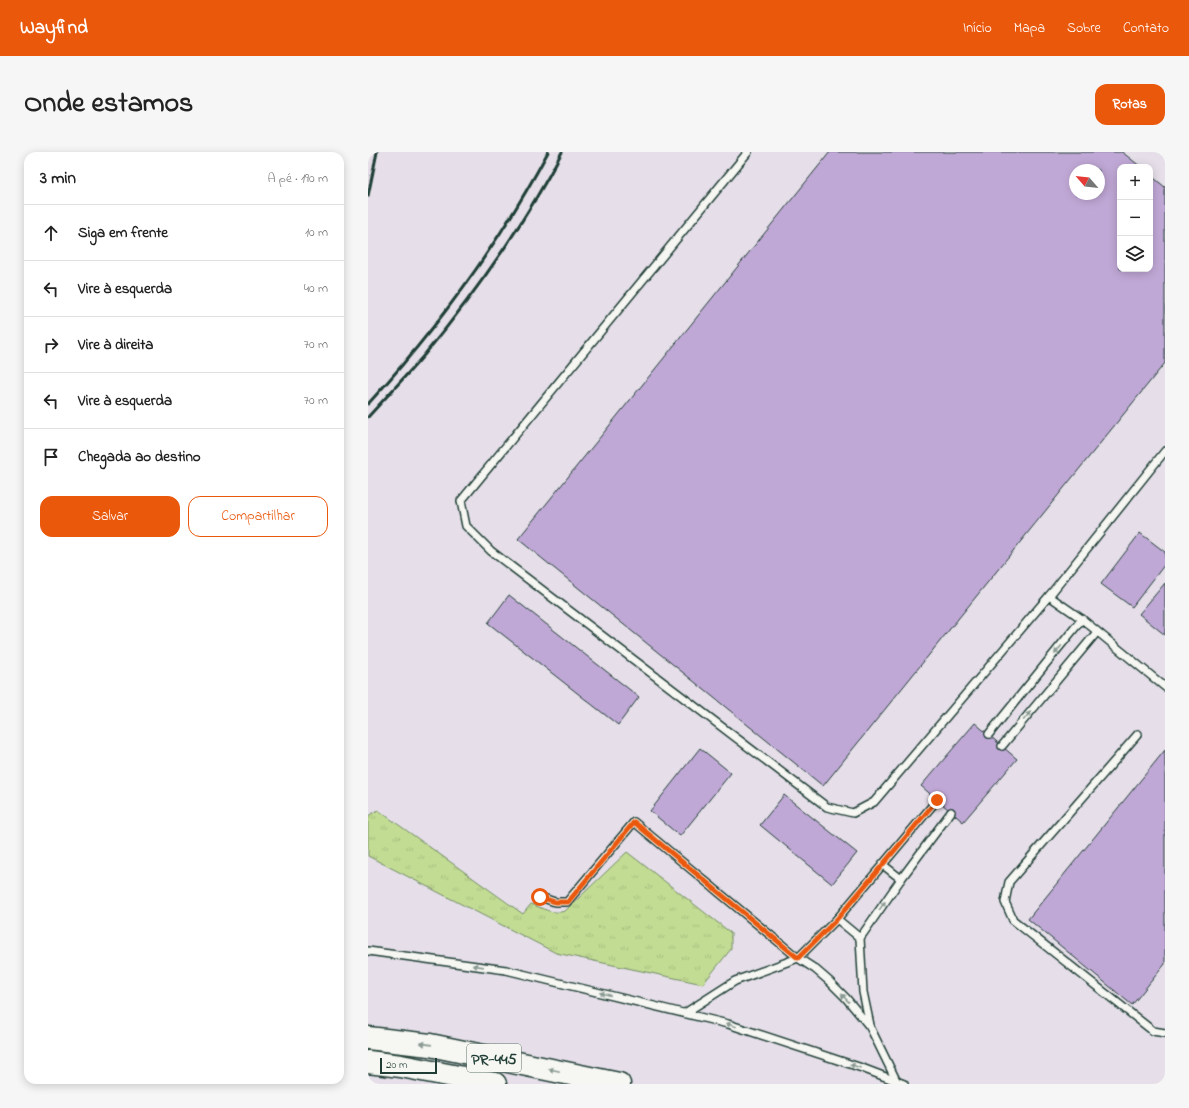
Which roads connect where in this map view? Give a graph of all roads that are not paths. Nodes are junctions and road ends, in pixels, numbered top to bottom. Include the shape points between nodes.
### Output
1 (748, 152) edge
2 (1165, 451) edge
3 (1050, 596) junction
4 (1082, 619) junction
5 (1098, 632) junction
6 (1165, 687) edge
7 (989, 734) dead end
8 (1138, 734) dead end
9 (1002, 746) dead end
10 (937, 800) dead end
11 (951, 812) dead end
12 (882, 864) junction
13 (901, 879) junction
14 (540, 897) dead end
15 (837, 919) junction
16 (860, 938) junction
17 (368, 951) edge
18 (798, 958) junction
19 (685, 1013) junction
20 (870, 1028) junction
21 (1165, 1033) edge
22 (368, 1038) edge
23 (368, 1062) edge
24 (896, 1080) junction
25 (495, 1084) edge
26 (619, 1084) edge
27 (904, 1084) edge

1 - 3 lane via 461,501 466,526 491,551 827,807 853,813 874,802
2 - 3 lane
3 - 4 lane
4 - 5 lane
4 -> 7 lane
5 - 6 lane
9 -> 5 lane
8 - 21 lane via 1009,882 1005,902 1013,920 1153,1031
10 - 12 lane
11 - 13 lane
12 - 13 lane
12 - 15 lane
16 -> 13 lane
14 - 18 lane via 555,902 568,902 634,822
15 - 16 lane
15 - 18 lane
16 - 20 lane
19 -> 17 lane via 506,970
18 - 19 lane via 735,981
20 -> 18 lane via 846,998 815,969
24 -> 19 lane via 728,1024
20 - 24 lane
26 -> 22 highway, PR-445 via 430,1045
23 - 25 highway, PR-445
24 - 27 lane

